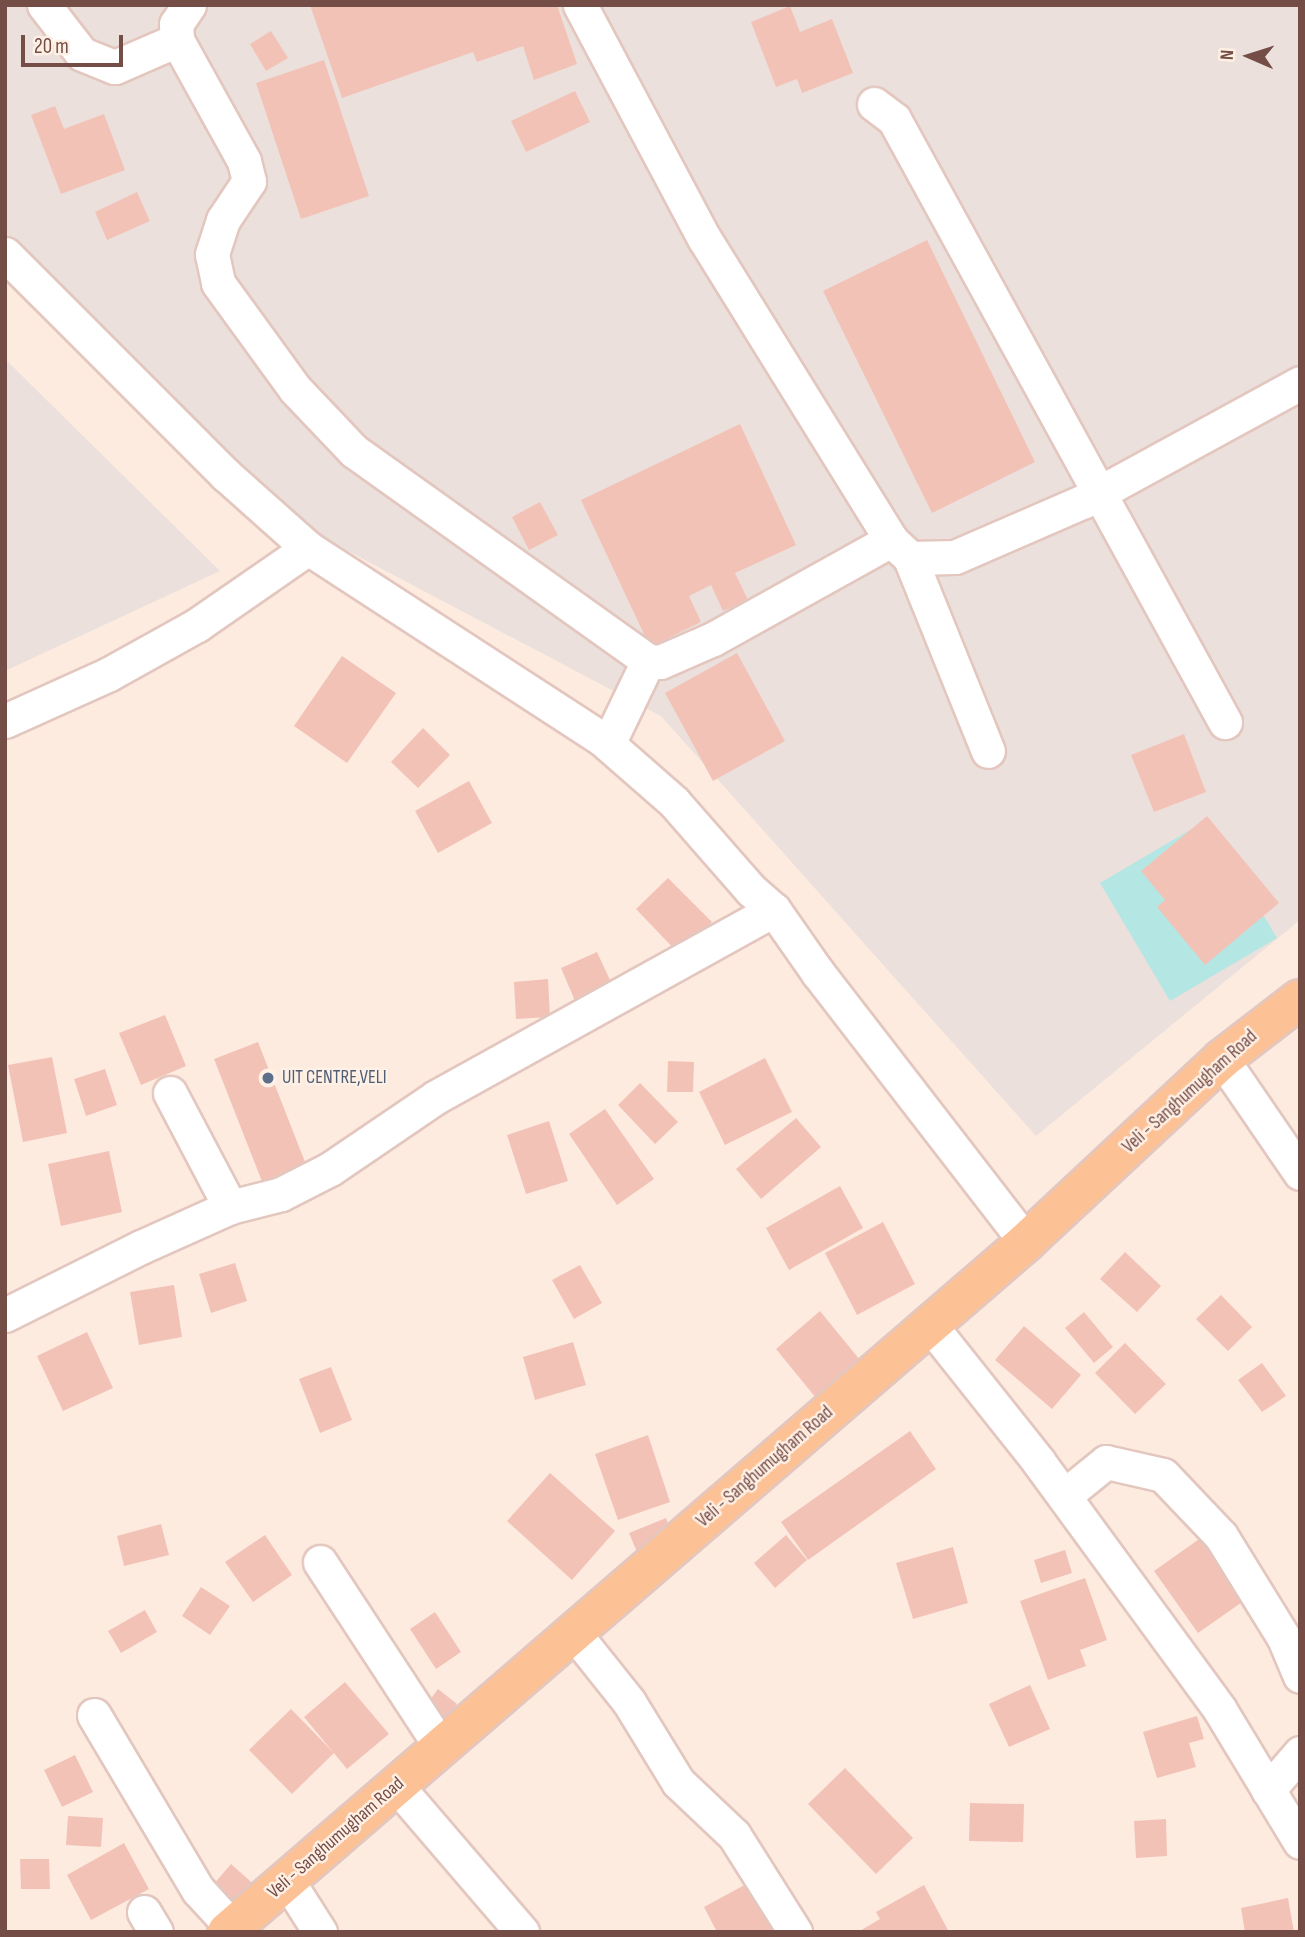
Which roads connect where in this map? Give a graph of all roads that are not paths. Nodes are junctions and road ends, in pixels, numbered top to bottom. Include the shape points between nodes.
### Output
1 (44, 5) edge
2 (190, 5) edge
3 (580, 5) edge
4 (177, 40) junction
5 (874, 104) dead end
6 (5, 254) edge
7 (1300, 383) edge
8 (1100, 491) junction
9 (308, 548) junction
10 (900, 549) junction
11 (648, 661) junction
12 (5, 721) edge
13 (1225, 722) dead end
14 (608, 744) junction
15 (988, 751) dead end
16 (775, 910) junction
17 (1300, 999) edge
18 (1222, 1059) junction
19 (170, 1093) dead end
20 (1300, 1173) edge
21 (230, 1207) junction
22 (1026, 1242) junction
23 (5, 1315) edge
24 (930, 1325) junction
25 (1063, 1496) junction
26 (320, 1562) dead end
27 (574, 1633) junction
28 (1300, 1676) edge
29 (94, 1715) dead end
30 (441, 1747) junction
31 (1300, 1753) edge
32 (396, 1785) junction
33 (1268, 1790) junction
34 (1300, 1843) edge
35 (287, 1880) junction
36 (229, 1929) edge
37 (320, 1932) edge
38 (522, 1932) edge
39 (795, 1932) edge

1 - 4 street via 82,54 115,67
2 - 4 street via 176,24
3 - 10 street via 704,238
4 - 11 street via 244,161 249,181 223,220 212,254 218,283 295,389 354,451
5 - 8 street via 894,119
6 - 9 street via 226,475
7 - 8 street
8 - 10 street via 955,557
8 - 13 street
9 - 12 street via 197,625 109,674
9 - 14 street
10 - 11 street via 713,639 660,662
10 - 15 street
11 - 14 street
14 - 16 street via 674,802 751,890
16 - 21 street via 436,1097 330,1169 281,1194
16 - 22 street via 818,973
17 - 18 main road, Veli - Sanghumugham Road
18 - 20 street
18 - 22 main road, Veli - Sanghumugham Road
19 - 21 street
21 - 23 street
22 - 24 main road, Veli - Sanghumugham Road
24 - 25 street
24 - 27 main road, Veli - Sanghumugham Road
25 - 28 street via 1106,1462 1163,1475 1221,1536 1284,1638
25 - 33 street via 1220,1710
26 - 30 street
27 - 30 main road, Veli - Sanghumugham Road
27 - 39 street via 629,1702 678,1782 734,1835
29 - 36 street via 198,1890
30 - 32 main road, Veli - Sanghumugham Road
31 - 33 street
32 - 35 main road, Veli - Sanghumugham Road
32 - 38 street
33 - 34 street
35 - 36 main road, Veli - Sanghumugham Road
35 - 37 street

